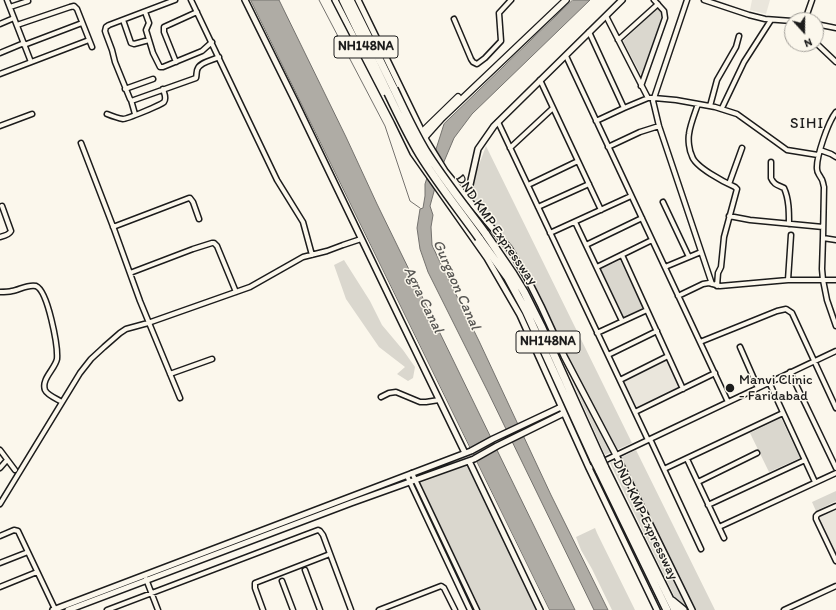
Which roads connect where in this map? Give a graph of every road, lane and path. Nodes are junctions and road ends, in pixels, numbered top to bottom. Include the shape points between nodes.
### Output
1 (7, 0) edge
2 (175, 0) edge
3 (191, 0) edge
4 (245, 0) edge
5 (335, 0) edge
6 (343, 0) edge
7 (350, 0) edge
8 (358, 0) edge
9 (511, 0) edge
10 (561, 0) edge
11 (566, 0) edge
12 (622, 0) edge
13 (654, 0) edge
14 (688, 0) edge
15 (704, 0) edge
16 (812, 0) edge
17 (28, 1) edge
18 (658, 4) junction
19 (10, 7) junction
20 (145, 12) junction
21 (197, 12) junction
22 (808, 12) edge
23 (606, 16) junction
24 (14, 18) junction
25 (454, 19) dead end
26 (123, 20) junction
27 (771, 20) junction
28 (784, 21) edge
29 (82, 23) junction
30 (0, 24) edge
31 (17, 25) junction
32 (824, 26) edge
33 (836, 28) edge
34 (589, 32) junction
35 (740, 36) dead end
36 (89, 40) junction
37 (149, 40) junction
38 (618, 40) junction
39 (212, 42) junction
40 (24, 44) junction
41 (92, 47) dead end
42 (824, 51) edge
43 (0, 53) edge
44 (566, 56) junction
45 (219, 57) junction
46 (31, 62) junction
47 (176, 62) junction
48 (836, 62) edge
49 (0, 74) edge
50 (153, 80) dead end
51 (540, 80) junction
52 (641, 86) junction
53 (125, 89) junction
54 (163, 89) junction
55 (391, 91) junction
56 (648, 98) junction
57 (654, 98) junction
58 (131, 100) junction
59 (698, 104) junction
60 (710, 106) junction
61 (553, 108) junction
62 (624, 108) junction
63 (722, 108) junction
64 (413, 112) junction
65 (836, 112) edge
66 (32, 114) dead end
67 (107, 114) dead end
68 (135, 114) junction
69 (397, 120) junction
70 (596, 121) junction
71 (498, 122) junction
72 (0, 126) edge
73 (660, 126) junction
74 (424, 135) junction
75 (81, 144) dead end
76 (608, 147) junction
77 (510, 148) junction
78 (742, 148) dead end
79 (819, 153) junction
80 (836, 157) edge
81 (578, 162) junction
82 (771, 162) dead end
83 (589, 184) junction
84 (729, 184) junction
85 (528, 185) junction
86 (631, 196) junction
87 (467, 198) junction
88 (663, 202) dead end
89 (2, 206) dead end
90 (538, 207) junction
91 (601, 210) junction
92 (729, 216) junction
93 (642, 218) junction
94 (199, 219) dead end
95 (485, 219) junction
96 (575, 222) junction
97 (789, 224) junction
98 (113, 226) junction
99 (823, 227) junction
100 (468, 231) junction
101 (550, 233) junction
102 (791, 235) dead end
103 (0, 237) edge
104 (823, 238) junction
105 (361, 239) junction
106 (652, 240) junction
107 (836, 240) edge
108 (586, 245) junction
109 (701, 252) junction
110 (312, 255) junction
111 (622, 255) junction
112 (689, 258) junction
113 (597, 267) junction
114 (665, 267) junction
115 (130, 273) junction
116 (788, 280) junction
117 (823, 280) junction
118 (836, 280) edge
119 (712, 284) junction
120 (716, 286) junction
121 (0, 292) edge
122 (236, 292) junction
123 (678, 296) junction
124 (647, 310) junction
125 (622, 321) junction
126 (148, 323) junction
127 (836, 326) edge
128 (657, 331) junction
129 (597, 333) junction
130 (700, 342) junction
131 (740, 347) dead end
132 (836, 351) edge
133 (608, 355) junction
134 (668, 356) junction
135 (212, 359) dead end
136 (814, 361) junction
137 (790, 372) junction
138 (714, 373) junction
139 (170, 374) junction
140 (620, 380) junction
141 (769, 382) junction
142 (683, 388) junction
143 (758, 388) junction
144 (180, 398) dead end
145 (381, 398) dead end
146 (439, 400) junction
147 (62, 402) junction
148 (728, 402) junction
149 (561, 407) junction
150 (836, 408) edge
151 (635, 412) junction
152 (564, 413) junction
153 (783, 413) junction
154 (649, 440) junction
155 (0, 450) edge
156 (468, 452) junction
157 (757, 454) dead end
158 (616, 455) junction
159 (687, 458) junction
160 (7, 460) junction
161 (471, 460) junction
162 (805, 460) junction
163 (0, 468) edge
164 (589, 468) junction
165 (602, 468) junction
166 (836, 468) edge
167 (664, 469) junction
168 (15, 470) dead end
169 (412, 473) junction
170 (836, 473) edge
171 (406, 476) junction
172 (415, 480) junction
173 (409, 482) junction
174 (698, 482) junction
175 (815, 482) junction
176 (0, 504) edge
177 (708, 505) junction
178 (836, 506) edge
179 (719, 527) junction
180 (0, 536) edge
181 (724, 538) dead end
182 (701, 549) dead end
183 (28, 552) junction
184 (330, 554) junction
185 (836, 561) edge
186 (0, 563) edge
187 (305, 570) dead end
188 (37, 572) junction
189 (145, 578) junction
190 (282, 582) dead end
191 (836, 586) edge
192 (0, 587) edge
193 (151, 593) junction
194 (670, 600) junction
195 (54, 610) edge
196 (68, 610) edge
197 (107, 610) edge
198 (158, 610) edge
199 (263, 610) edge
200 (293, 610) edge
201 (320, 610) edge
202 (351, 610) edge
203 (379, 610) edge
204 (454, 610) edge
205 (470, 610) edge
206 (477, 610) edge
207 (540, 610) edge
208 (657, 610) edge
209 (667, 610) edge
210 (675, 610) edge
211 (683, 610) edge
212 (692, 610) edge
213 (784, 610) edge

1 - 19 street
2 - 20 street
3 - 21 street
4 - 105 street
5 - 69 street
6 - 55 highway, DND KMP Expressway / NH148NA
7 - 55 highway, DND KMP Expressway / NH148NA
8 - 64 street
9 - 25 street via 499,13 501,41 477,64 471,60
10 - 74 main road
11 - 74 main road
12 - 23 street
13 - 18 street
14 - 57 street
15 - 27 street
16 - 22 street
17 - 19 street
18 - 38 street
18 - 52 street via 664,11 665,18
19 - 24 street
20 - 26 street
20 - 37 street
21 - 39 street
21 - 47 street via 164,27
23 - 34 street
23 - 38 street
24 - 30 street
24 - 31 street
26 - 37 street via 131,43
26 - 53 street via 107,26 105,31
27 - 28 street
27 - 63 street via 744,62
29 - 31 street via 73,6
29 - 36 street
29 - 40 street
31 - 40 street
32 - 33 street
34 - 44 street
34 - 62 street
35 - 60 street via 716,83
36 - 41 street
36 - 46 street
37 - 47 street via 160,67
38 - 52 street
39 - 45 street
39 - 47 street via 202,51
40 - 43 street
40 - 46 street
42 - 48 street
44 - 51 street
44 - 70 street
45 - 54 street via 200,65 196,78
45 - 110 street via 277,180 303,222
46 - 49 street
50 - 53 street
51 - 61 street
51 - 71 street
52 - 56 street
53 - 58 street
54 - 58 street
54 - 68 street via 164,102
55 - 165 highway, DND KMP Expressway / NH148NA, bridge via 440,172 524,292
56 - 57 street
56 - 62 street
57 - 59 street
57 - 73 street
58 - 68 street
59 - 60 street
59 - 84 street via 689,134 692,157 696,163
60 - 63 street
61 - 77 street
61 - 81 street
62 - 70 street
63 - 79 street via 737,114 787,150
64 - 69 street
64 - 74 street
65 - 79 street
66 - 72 street
67 - 68 street via 125,119
69 - 100 street via 413,153
70 - 76 street
71 - 77 street
71 - 87 street via 478,148
73 - 76 street
73 - 109 street
74 - 87 street via 442,166
75 - 98 street
76 - 86 street
77 - 85 street
78 - 84 street
79 - 80 street
79 - 99 street via 817,172 824,187
81 - 83 street
81 - 85 street
82 - 97 street via 772,181 785,190
83 - 90 street
83 - 91 street
84 - 92 street via 737,191
85 - 90 street
86 - 91 street
86 - 93 street
87 - 95 street
88 - 112 street
89 - 103 street via 11,231
90 - 101 street
91 - 96 street
92 - 97 street
92 - 120 street
93 - 106 street
93 - 108 street
94 - 98 street via 189,198
95 - 100 street
95 - 158 street via 509,248 526,276
96 - 101 street
96 - 108 street
97 - 99 street
98 - 115 street
99 - 104 street
100 - 149 street via 520,315
101 - 129 street
102 - 116 street
104 - 107 street
104 - 117 street
105 - 110 street
105 - 146 street
106 - 111 street
106 - 114 street
108 - 113 street
109 - 112 street
109 - 119 street
110 - 122 street via 303,257 250,287
111 - 113 street
111 - 124 street
112 - 114 street
113 - 125 street
114 - 123 street
115 - 122 street via 212,242 217,246
115 - 126 street
116 - 117 street
116 - 120 street
117 - 118 street
117 - 127 street
119 - 120 street
119 - 123 street via 703,284
121 - 147 street via 11,292 30,286 40,289 49,310 57,353 45,388
122 - 126 street
123 - 130 street
124 - 125 street
124 - 128 street
125 - 129 street
126 - 139 street
126 - 147 street via 126,329 104,347 80,373
128 - 133 street
128 - 134 street
129 - 133 street
130 - 136 street via 786,309 792,313
130 - 138 street
131 - 143 street
132 - 136 street
133 - 140 street
134 - 140 street
134 - 142 street
135 - 139 street
136 - 137 street
136 - 150 street
137 - 141 street
137 - 166 street
138 - 142 street
138 - 148 street
139 - 144 street
140 - 151 street
141 - 143 street
141 - 153 street
142 - 151 street
143 - 148 street
145 - 146 street via 396,392 420,402
146 - 156 street
147 - 176 street
148 - 154 street
149 - 152 street
149 - 156 street
151 - 154 street
152 - 161 street
152 - 164 street
153 - 159 street
153 - 162 street
154 - 158 street
154 - 167 street
155 - 160 street
156 - 169 street
157 - 174 street
158 - 164 street
158 - 212 street
159 - 167 street
159 - 174 street
160 - 163 street
160 - 168 street
161 - 172 street
161 - 207 street
162 - 175 street
162 - 177 street
164 - 208 street
165 - 194 highway, DND KMP Expressway / NH148NA
165 - 209 highway, DND KMP Expressway / NH148NA
167 - 182 street
169 - 171 street
169 - 172 street
170 - 175 street
171 - 173 street
171 - 189 street
172 - 173 street
172 - 206 street
173 - 189 street
173 - 205 street
174 - 177 street
175 - 179 street
177 - 179 street
178 - 185 street via 816,516
179 - 181 street
180 - 183 street via 14,530 18,531
183 - 186 street
183 - 188 street
184 - 193 street via 322,532 316,531
184 - 199 street via 255,584
184 - 202 street
187 - 201 street
188 - 192 street
188 - 195 street
189 - 193 street
189 - 195 street
189 - 196 street
190 - 200 street
191 - 213 street
193 - 197 street
193 - 198 street
194 - 210 highway, DND KMP Expressway / NH148NA
194 - 211 highway
203 - 204 street via 441,586

